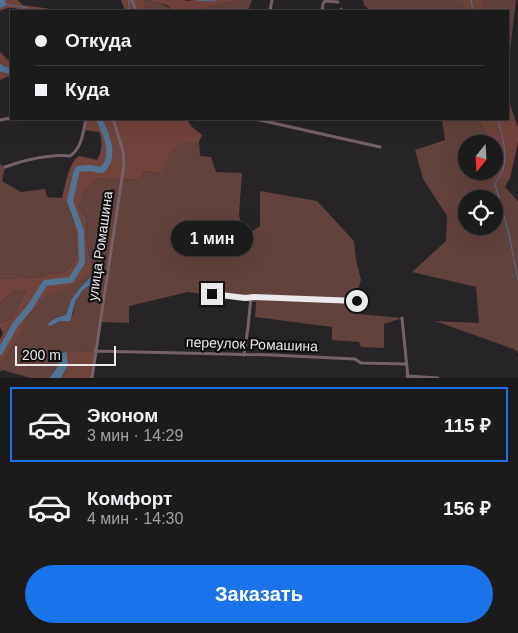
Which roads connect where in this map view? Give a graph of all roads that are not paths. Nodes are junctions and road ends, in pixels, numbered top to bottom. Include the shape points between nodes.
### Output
1 (338, 2) dead end
2 (322, 10) edge
3 (86, 120) edge
4 (113, 120) edge
5 (259, 120) edge
6 (380, 147) dead end
7 (5, 167) dead end
8 (212, 294) dead end
9 (251, 297) junction
10 (357, 301) dead end
11 (402, 318) dead end
12 (95, 351) junction
13 (244, 355) junction
14 (406, 364) junction
15 (408, 377) edge
16 (92, 378) edge
17 (438, 378) edge

1 - 2 street via 324,1
3 - 7 street via 80,145 70,156 42,157
4 - 12 street, улица Ромашина via 124,164
5 - 6 street
8 - 9 street
9 - 10 street
9 - 13 street
11 - 14 street
12 - 13 street, переулок Ромашина
12 - 16 street, улица Ромашина
13 - 14 street, переулок Ромашина
14 - 15 street
15 - 17 street

